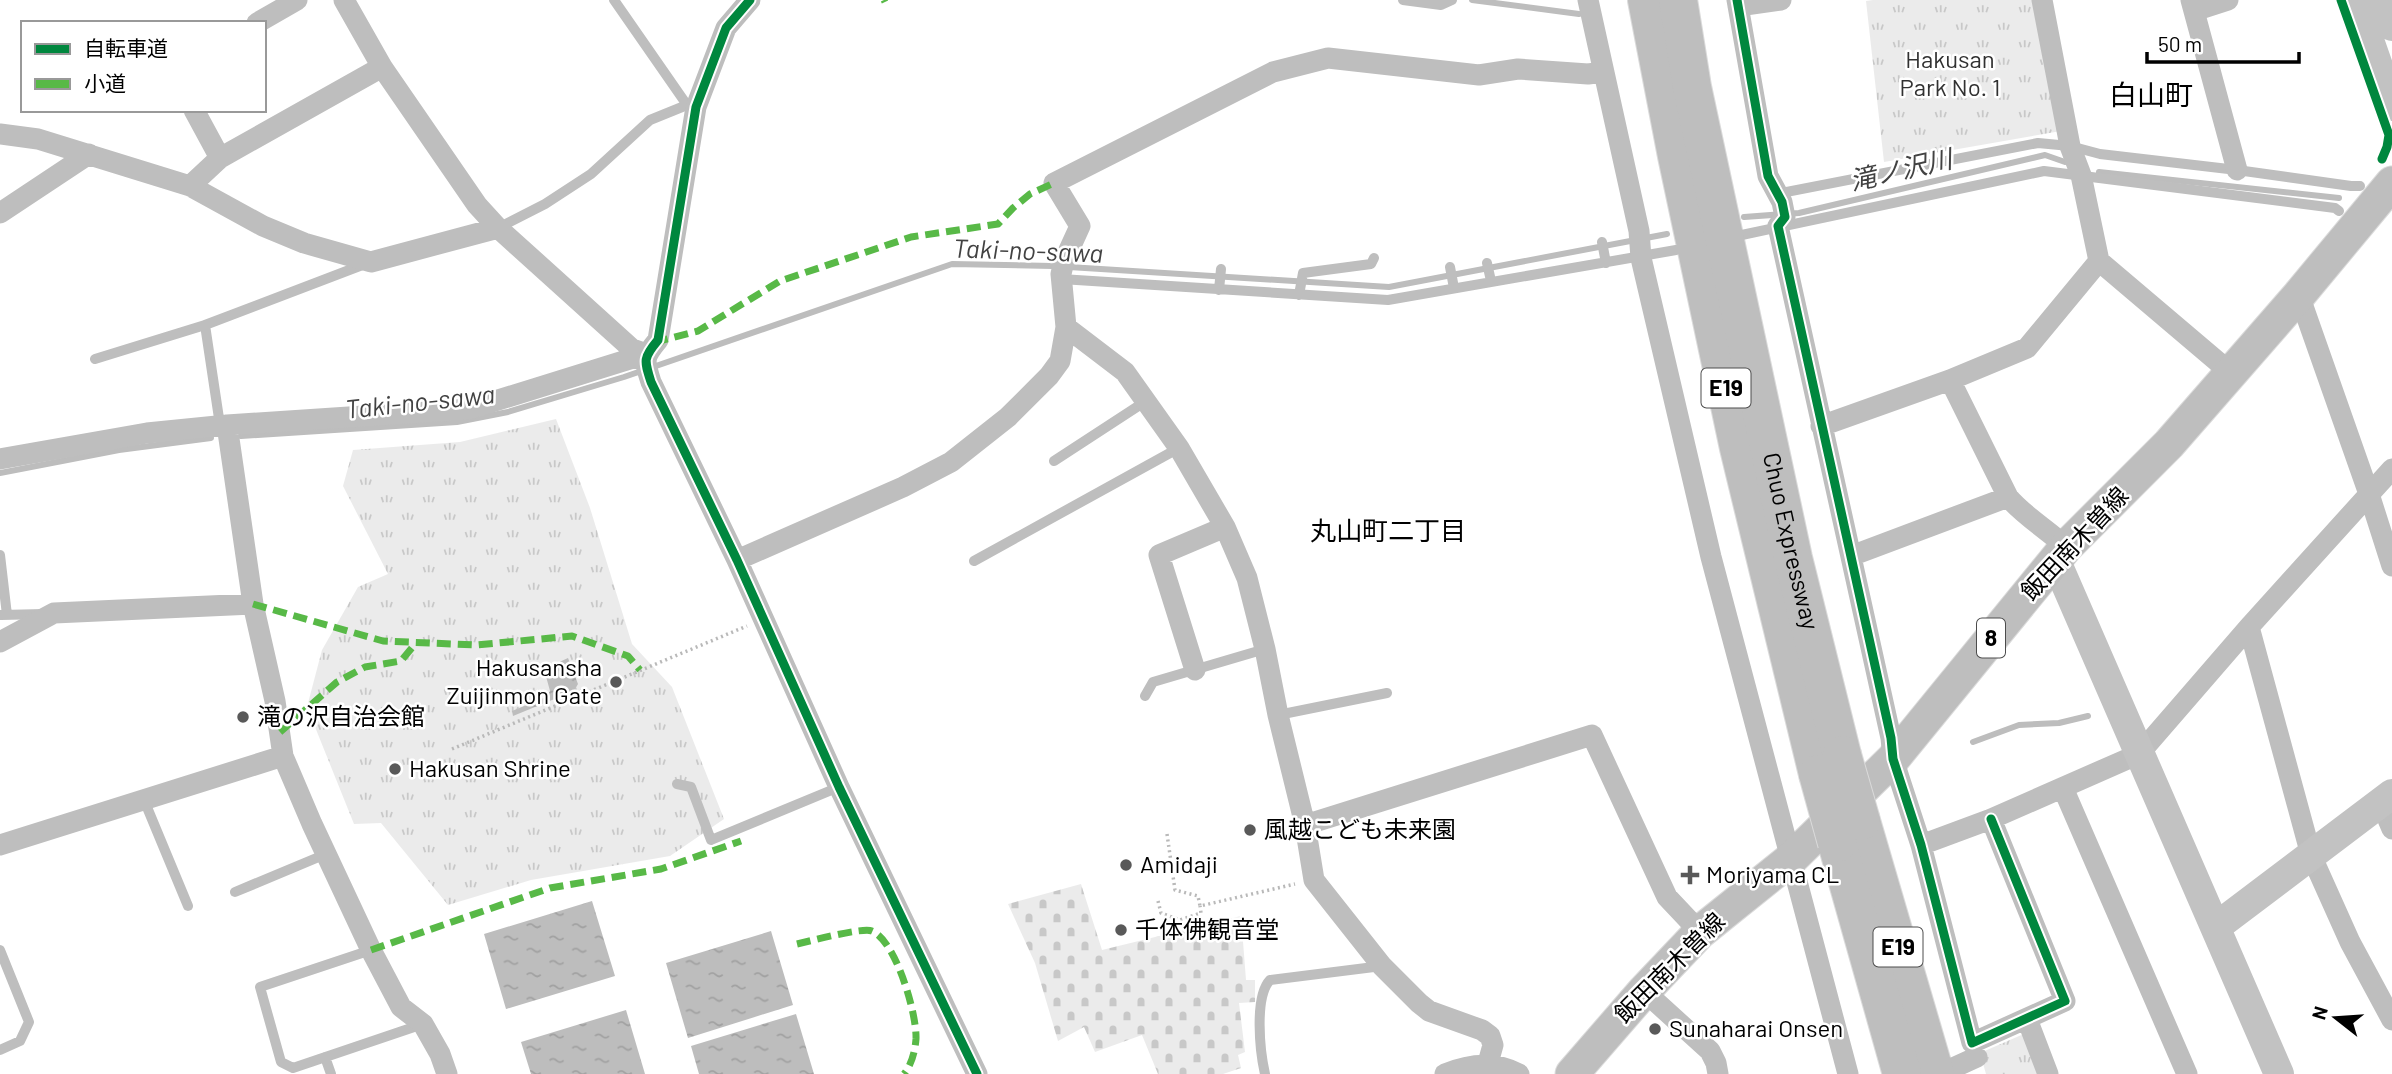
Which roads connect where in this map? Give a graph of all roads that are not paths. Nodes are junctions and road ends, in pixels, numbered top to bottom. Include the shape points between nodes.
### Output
1 (297, 0) edge
2 (344, 0) edge
3 (614, 0) edge
4 (750, 0) edge
5 (1403, 0) edge
6 (1588, 0) edge
7 (1647, 0) edge
8 (1678, 0) edge
9 (1781, 0) edge
10 (2042, 0) edge
11 (2228, 0) edge
12 (2355, 0) edge
13 (2384, 0) edge
14 (1448, 2) edge
15 (1738, 3) edge
16 (2192, 6) edge
17 (260, 21) edge
18 (2392, 26) edge
19 (382, 67) junction
20 (1604, 72) junction
21 (691, 106) junction
22 (2392, 107) edge
23 (195, 112) edge
24 (0, 134) edge
25 (2070, 146) junction
26 (89, 154) junction
27 (220, 158) junction
28 (2237, 170) junction
29 (2081, 174) junction
30 (2376, 184) edge
31 (190, 186) junction
32 (1780, 210) junction
33 (2339, 211) dead end
34 (0, 213) edge
35 (498, 228) junction
36 (1737, 236) dead end
37 (1602, 242) dead end
38 (1641, 245) junction
39 (1676, 250) dead end
40 (1374, 258) dead end
41 (1606, 259) junction
42 (2099, 261) junction
43 (371, 262) junction
44 (1487, 263) dead end
45 (1451, 267) dead end
46 (1221, 270) dead end
47 (1062, 271) junction
48 (1490, 279) junction
49 (1454, 284) junction
50 (1219, 288) junction
51 (1299, 292) junction
52 (2299, 295) junction
53 (205, 325) junction
54 (1066, 327) junction
55 (95, 359) dead end
56 (648, 366) junction
57 (2231, 373) junction
58 (1950, 380) junction
59 (1146, 401) junction
60 (224, 425) junction
61 (1821, 426) junction
62 (1179, 448) junction
63 (0, 459) edge
64 (1054, 461) dead end
65 (2392, 469) edge
66 (2369, 494) junction
67 (2008, 497) junction
68 (1225, 527) junction
69 (2060, 553) junction
70 (0, 555) edge
71 (1851, 556) junction
72 (737, 560) junction
73 (974, 561) dead end
74 (2392, 566) edge
75 (253, 604) junction
76 (54, 613) junction
77 (3, 615) edge
78 (2249, 627) junction
79 (0, 642) edge
80 (1265, 649) junction
81 (1195, 670) junction
82 (1387, 693) dead end
83 (1145, 696) dead end
84 (1278, 715) junction
85 (2139, 754) junction
86 (283, 755) junction
87 (1893, 759) junction
88 (1830, 764) junction
89 (677, 783) dead end
90 (839, 787) junction
91 (2063, 788) junction
92 (144, 800) junction
93 (2388, 809) edge
94 (1991, 819) junction
95 (1305, 825) junction
96 (1849, 832) junction
97 (0, 845) edge
98 (1921, 845) junction
99 (326, 854) junction
100 (2311, 855) junction
101 (1791, 859) junction
102 (235, 892) dead end
103 (188, 906) dead end
104 (2216, 927) junction
105 (1700, 932) junction
106 (0, 950) edge
107 (371, 950) junction
108 (1382, 967) junction
109 (1644, 990) junction
110 (2027, 1019) junction
111 (2392, 1020) edge
112 (423, 1024) junction
113 (0, 1050) edge
114 (325, 1058) junction
115 (1977, 1058) edge
116 (1488, 1063) junction
117 (1940, 1073) edge
118 (331, 1074) edge
119 (447, 1074) edge
120 (977, 1074) edge
121 (1265, 1074) edge
122 (1445, 1074) edge
123 (1519, 1074) edge
124 (1572, 1074) edge
125 (1718, 1074) edge
126 (1848, 1074) edge
127 (1902, 1074) edge
128 (2048, 1074) edge
129 (2187, 1074) edge
130 (2279, 1074) edge

1 - 17 street
2 - 19 street
3 - 21 lane
4 - 21 street via 726,28
5 - 14 lane
6 - 20 street
7 - 88 highway, Chuo Expressway / E19 via 1668,141 1739,448
8 - 88 highway, Chuo Expressway / E19 via 1790,545
9 - 15 street
10 - 25 street
11 - 16 street
12 - 22 street
13 - 18 street
15 - 32 street via 1768,176
16 - 28 street
19 - 27 street
19 - 35 street via 477,205
20 - 38 street
20 - 47 street via 1518,69 1479,75 1328,58 1273,72 1054,183 1080,226
21 - 35 lane via 650,120 591,174
21 - 56 street via 658,340
23 - 27 street
24 - 26 street
25 - 28 lane via 2100,154
25 - 29 street
25 - 32 lane via 2038,142
26 - 31 street
26 - 34 street
27 - 31 street
28 - 30 lane via 2351,186
29 - 32 lane via 2044,171
29 - 33 lane
29 - 42 street
30 - 52 main road, 飯田南木曽線 / 8
31 - 43 street via 262,226
32 - 36 lane
32 - 61 street
35 - 43 street
35 - 56 street
37 - 41 lane
38 - 39 lane
38 - 41 lane
38 - 101 street via 1711,557
40 - 51 lane via 1371,264 1306,272
41 - 48 lane
42 - 57 street
42 - 58 street via 2026,348
43 - 53 lane
44 - 48 lane
45 - 49 lane
46 - 50 lane
47 - 50 lane
47 - 54 street
48 - 49 lane
49 - 51 lane via 1388,300
50 - 51 lane
52 - 57 main road, 飯田南木曽線 / 8
52 - 66 street
53 - 55 lane
53 - 60 lane
54 - 59 street via 1125,372
54 - 72 street via 1060,361 1049,376 1008,417 951,462
56 - 60 street via 469,409
56 - 72 street
57 - 69 main road, 飯田南木曽線 / 8 via 2169,444
58 - 61 street
58 - 67 street
59 - 62 street
59 - 64 lane
60 - 63 street via 147,433
60 - 75 street
61 - 71 street
62 - 68 street
62 - 73 lane
65 - 66 street
66 - 74 street
66 - 78 street
67 - 69 street via 2020,512 2054,536
67 - 71 street
68 - 80 street via 1247,578
68 - 81 street via 1159,555
69 - 85 street
69 - 87 main road, 飯田南木曽線 / 8
70 - 77 lane
71 - 87 street
72 - 90 street
75 - 76 street
75 - 86 street
76 - 77 lane
76 - 79 street
78 - 85 street
78 - 100 street
80 - 81 lane
80 - 84 street
81 - 83 lane via 1153,682
82 - 84 lane
84 - 95 street
85 - 91 street
85 - 104 street
86 - 92 street
86 - 99 street
87 - 98 street
87 - 101 main road, 飯田南木曽線 / 8
88 - 96 highway, Chuo Expressway / E19, bridge
89 - 90 lane via 691,787 711,840 740,835
90 - 120 street
91 - 94 street
91 - 129 street
92 - 97 street
92 - 103 lane
93 - 100 street
94 - 98 street
94 - 110 street via 2065,1001
95 - 105 street via 1592,735 1667,897
95 - 108 street via 1314,880
96 - 117 highway, Chuo Expressway / E19
96 - 127 highway, Chuo Expressway / E19
98 - 115 street
99 - 102 lane
99 - 107 street
100 - 104 street
100 - 111 street
101 - 105 main road, 飯田南木曽線 / 8
101 - 126 street
104 - 130 street
105 - 109 main road, 飯田南木曽線 / 8
106 - 113 lane via 29,1022 20,1041
107 - 112 street via 401,1007
107 - 114 lane via 260,988 281,1062 293,1068
108 - 116 street via 1429,1011 1490,1036 1493,1045
108 - 121 lane via 1270,980 1264,986 1259,1033
109 - 124 main road, 飯田南木曽線 / 8
109 - 125 street via 1710,1051
110 - 115 street
110 - 128 street
112 - 114 lane
112 - 119 street
114 - 118 lane
115 - 117 street
116 - 122 street
116 - 123 street

